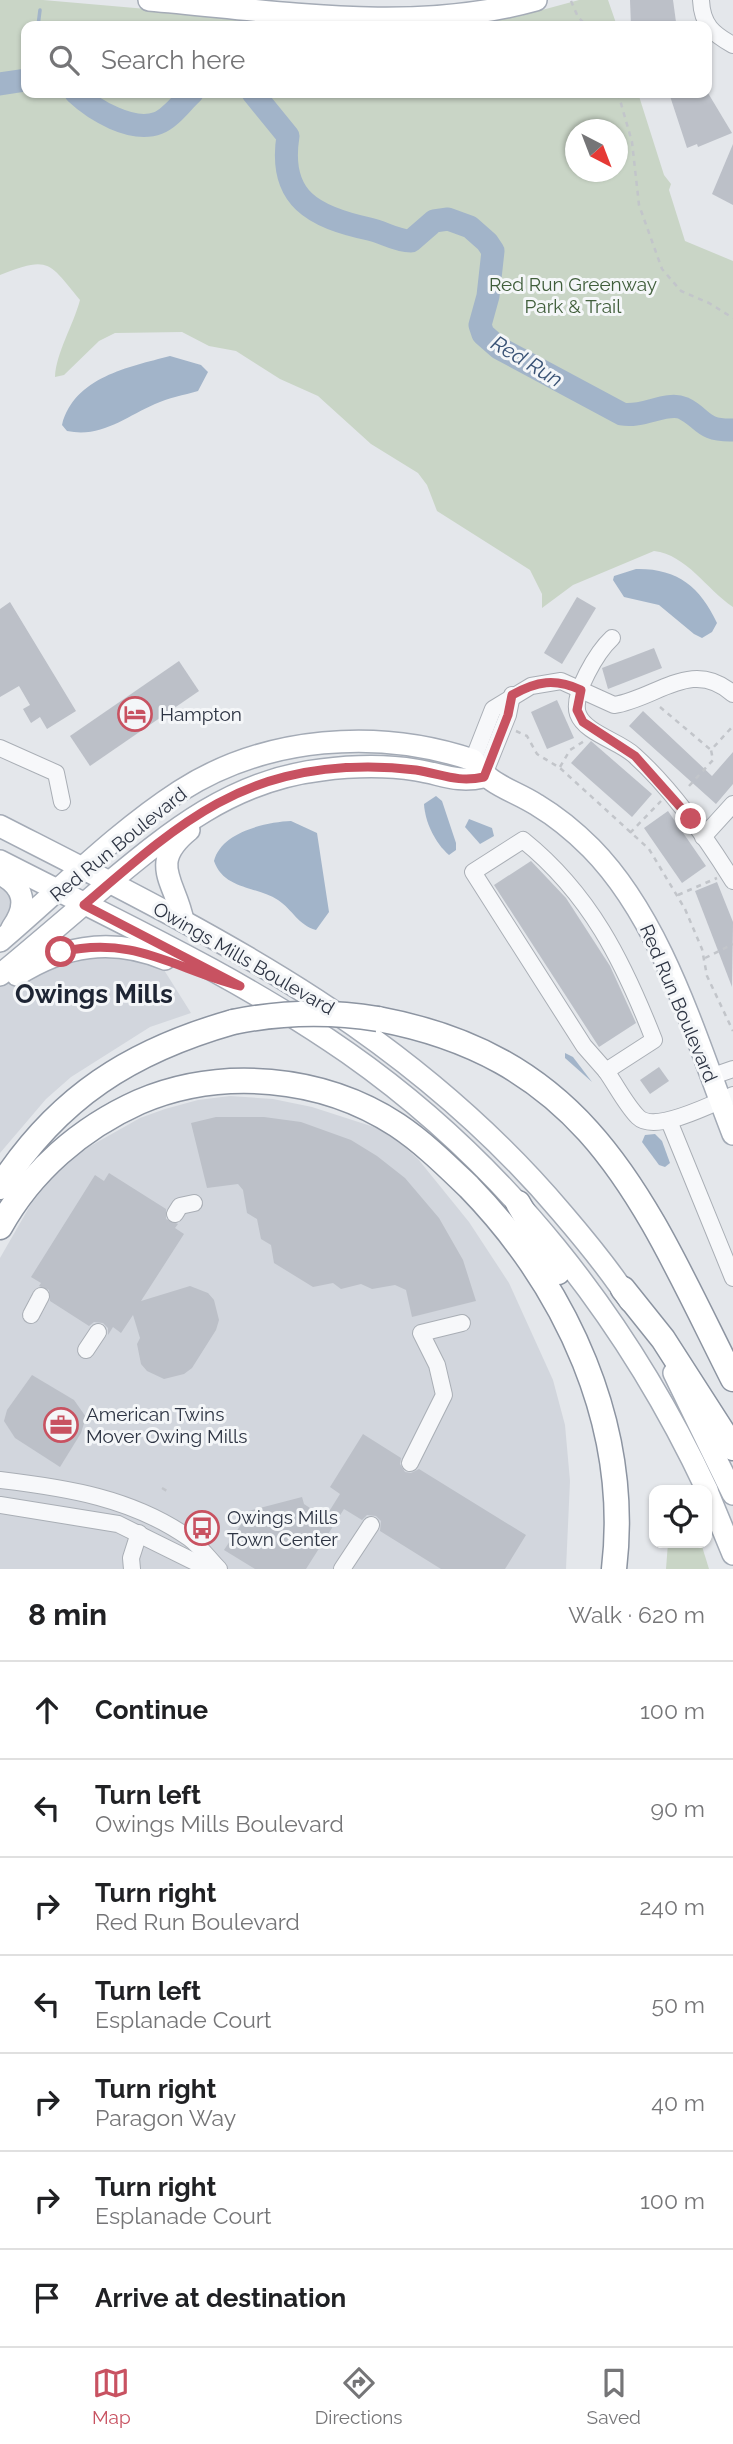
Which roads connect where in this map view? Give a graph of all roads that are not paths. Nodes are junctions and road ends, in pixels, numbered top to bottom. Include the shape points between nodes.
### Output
1 (149, 0) edge
2 (536, 0) edge
3 (701, 0) edge
4 (706, 21) edge
5 (712, 32) edge
6 (733, 45) edge
7 (612, 638) dead end
8 (581, 690) junction
9 (733, 694) edge
10 (0, 748) edge
11 (478, 769) junction
12 (239, 791) junction
13 (62, 802) dead end
14 (733, 804) edge
15 (0, 826) edge
16 (703, 837) junction
17 (0, 861) edge
18 (84, 869) junction
19 (0, 874) edge
20 (728, 878) edge
21 (110, 882) junction
22 (58, 891) junction
23 (84, 905) junction
24 (183, 921) junction
25 (2, 940) edge
26 (0, 975) edge
27 (0, 985) edge
28 (240, 986) junction
29 (733, 1069) edge
30 (606, 1071) junction
31 (710, 1077) junction
32 (726, 1098) edge
33 (669, 1121) junction
34 (733, 1134) edge
35 (0, 1188) edge
36 (194, 1203) dead end
37 (518, 1203) junction
38 (175, 1214) dead end
39 (0, 1227) edge
40 (733, 1278) edge
41 (623, 1290) junction
42 (41, 1296) dead end
43 (31, 1315) dead end
44 (462, 1323) dead end
45 (98, 1332) dead end
46 (86, 1350) dead end
47 (733, 1379) edge
48 (733, 1448) edge
49 (410, 1463) dead end
50 (0, 1480) edge
51 (704, 1485) edge
52 (733, 1494) edge
53 (712, 1502) edge
54 (0, 1505) edge
55 (371, 1525) dead end
56 (139, 1533) junction
57 (733, 1554) edge
58 (132, 1569) edge
59 (209, 1569) edge
60 (219, 1569) edge
61 (342, 1569) edge
62 (614, 1569) edge
63 (623, 1569) edge

1 - 2 main road via 388,18 481,12
3 - 4 street
5 - 6 street
7 - 8 street via 595,658
8 - 9 street via 614,705 695,678 719,684
8 - 11 street via 551,681 512,695 508,715
8 - 16 street via 577,710 583,722 635,756 680,804
10 - 13 street via 56,774
11 - 12 main road, Red Run Boulevard via 463,781 403,769 349,767 294,774
11 - 18 main road, Red Run Boulevard via 419,746 370,741 303,746 258,756 180,791
11 - 31 main road, Red Run Boulevard via 564,824 623,885 654,939
12 - 21 main road, Red Run Boulevard via 181,824
12 - 24 main road via 182,835 168,855 168,881 180,902
14 - 16 street
15 - 18 main road, Owings Mills Boulevard
16 - 20 street
17 - 22 main road, Owings Mills Boulevard
18 - 21 main road, Owings Mills Boulevard
18 - 22 main road, Red Run Boulevard
19 - 25 main road via 15,883 23,901 20,916
21 - 23 main road, Red Run Boulevard
21 - 24 main road, Owings Mills Boulevard
22 - 23 main road, Owings Mills Boulevard
22 - 25 main road, Red Run Boulevard
23 - 26 main road, Red Run Boulevard
23 - 28 main road, Owings Mills Boulevard
24 - 41 main road, Owings Mills Boulevard via 302,988 425,1078 537,1185
27 - 28 main road via 61,952 101,945 141,950 201,976
28 - 37 main road, Owings Mills Boulevard via 377,1074 455,1140
29 - 31 street
30 - 30 street via 583,1046 474,872 523,840 576,890 627,971 654,1040
30 - 33 street via 638,1117 648,1122
31 - 32 main road, Red Run Boulevard
32 - 33 street
32 - 34 main road, Red Run Boulevard
33 - 40 street
35 - 47 highway, bridge via 38,1136 94,1084 157,1047 233,1022 293,1013 378,1019 423,1029 500,1061 537,1085 584,1125 617,1162 641,1199
36 - 38 street via 180,1206
37 - 51 main road, Owings Mills Boulevard via 620,1334
37 - 63 highway via 571,1295 606,1381 626,1486
39 - 62 highway via 32,1181 64,1149 103,1120 162,1093 220,1082 281,1083 342,1098 377,1114 426,1147 481,1200 519,1243 554,1296 579,1346 603,1421 615,1503
41 - 48 highway via 663,1339
41 - 52 main road, Owings Mills Boulevard via 660,1348
42 - 43 street
44 - 49 street via 421,1333 437,1365 444,1395
45 - 46 street
50 - 60 street via 115,1500 190,1539
53 - 57 main road, Owings Mills Boulevard
54 - 56 street via 118,1524
55 - 61 street
56 - 58 street
56 - 59 street

